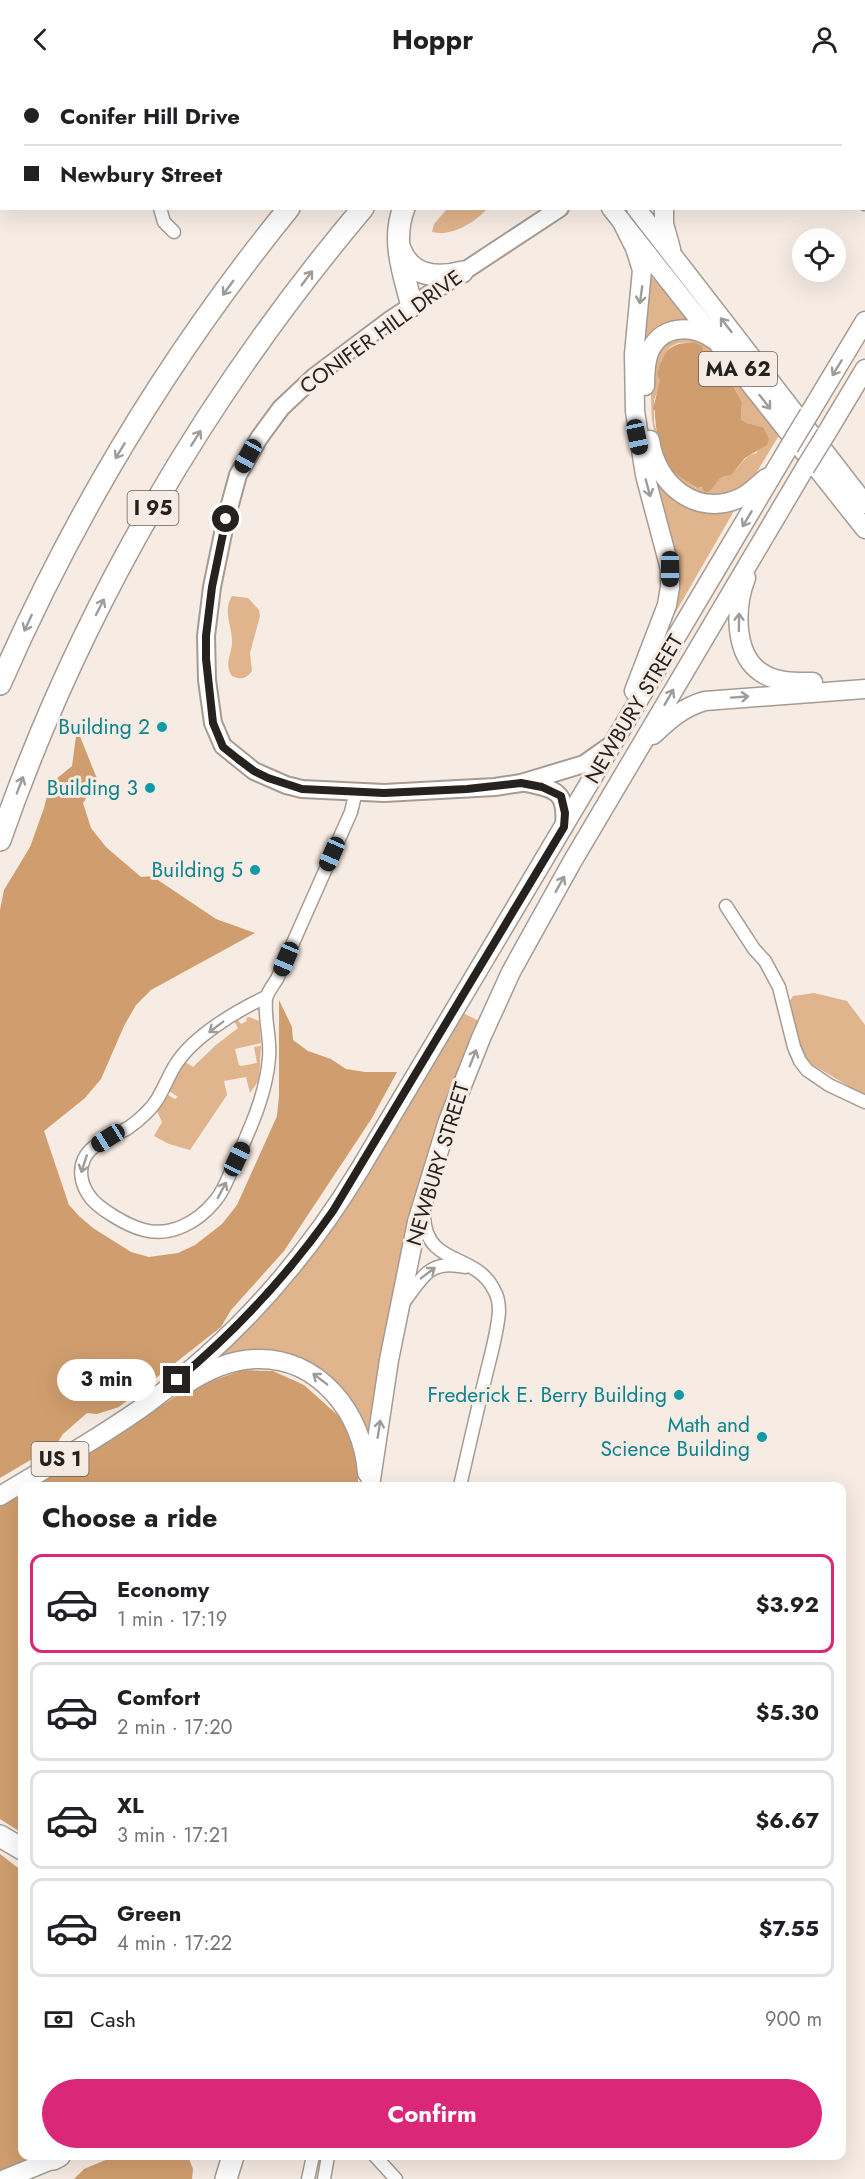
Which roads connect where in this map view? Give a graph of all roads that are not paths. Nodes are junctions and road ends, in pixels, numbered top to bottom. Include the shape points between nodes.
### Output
1 (161, 210) edge
2 (287, 210) edge
3 (361, 210) edge
4 (403, 210) edge
5 (557, 210) edge
6 (638, 210) edge
7 (664, 210) edge
8 (616, 214) edge
9 (174, 232) dead end
10 (399, 246) junction
11 (677, 261) junction
12 (462, 273) junction
13 (412, 306) junction
14 (863, 321) edge
15 (719, 344) junction
16 (863, 374) edge
17 (777, 469) junction
18 (865, 504) edge
19 (865, 529) edge
20 (759, 546) junction
21 (865, 678) edge
22 (0, 684) edge
23 (865, 689) edge
24 (614, 742) junction
25 (637, 751) junction
26 (521, 783) junction
27 (356, 790) junction
28 (564, 827) junction
29 (0, 840) edge
30 (726, 906) dead end
31 (266, 998) junction
32 (865, 1102) edge
33 (423, 1199) junction
34 (472, 1268) junction
35 (398, 1309) junction
36 (119, 1423) junction
37 (23, 1482) edge
38 (369, 1482) edge
39 (370, 1482) edge
40 (461, 1482) edge
41 (18, 1485) edge
42 (0, 1496) edge
43 (0, 1836) edge
44 (18, 1847) edge
45 (51, 2160) edge
46 (232, 2160) edge
47 (312, 2160) edge
48 (327, 2160) edge
49 (379, 2160) edge
50 (5, 2179) edge
51 (226, 2179) edge
52 (308, 2179) edge
53 (324, 2179) edge
54 (396, 2179) edge

1 - 9 street via 164,222
2 -> 22 highway, I 95 via 200,328 120,452 65,549
29 -> 3 highway, I 95 via 62,687 151,512 247,360
4 - 10 highway via 398,227
5 - 12 street, CONIFER HILL DRIVE
6 - 11 main road, MA 62
7 - 11 main road via 667,236
8 - 15 main road, MA 62
8 -> 24 main road via 642,270 634,354 635,411 645,475 670,578 667,605
10 - 12 highway via 408,263 425,274
10 - 13 highway
18 -> 11 main road, MA 62
12 - 13 street, CONIFER HILL DRIVE
13 - 27 street, CONIFER HILL DRIVE via 314,376 281,408 259,438 233,490 212,587 206,636 213,723 223,747 254,771 286,785 328,792
14 -> 17 main road, NEWBURY STREET / US 1, bridge
15 - 17 main road via 699,331 680,329 663,335 650,350 645,380 655,462 675,490 709,502 744,496
15 -> 19 main road, MA 62
16 - 20 main road, NEWBURY STREET, bridge
17 -> 24 main road, NEWBURY STREET / US 1
21 -> 20 main road via 793,682 762,673 752,664 738,630 739,610 742,587
25 -> 20 main road, NEWBURY STREET
25 -> 23 main road via 679,712 705,701
24 - 26 street, CONIFER HILL DRIVE via 584,764
24 - 28 main road, NEWBURY STREET / US 1
33 -> 25 main road, NEWBURY STREET via 460,1088 502,990
26 - 27 street, CONIFER HILL DRIVE via 384,793
26 - 28 street, CONIFER HILL DRIVE via 561,796
27 - 31 street via 351,812
28 - 36 main road, NEWBURY STREET / US 1 via 352,1182 312,1240 262,1300 220,1342
30 - 32 street via 779,987 800,1061 830,1085
31 -> 31 street via 224,1021 191,1047 175,1065 148,1112 85,1157 81,1168 84,1187 102,1208 133,1227 162,1232 191,1222 215,1202 245,1142 266,1080 270,1057
33 - 34 street via 424,1229 430,1241 435,1248
33 - 35 main road, NEWBURY STREET
35 -> 34 street via 433,1268 451,1264
34 - 40 street via 488,1279 499,1310
39 -> 35 main road, NEWBURY STREET
36 - 37 main road, NEWBURY STREET / US 1
38 -> 36 main road via 361,1443 346,1409 325,1382 285,1362 256,1359 214,1368
41 - 42 main road, NEWBURY STREET / US 1
43 - 44 highway
45 - 50 main road
46 - 51 highway
47 - 52 street
48 - 53 street
49 - 54 street

